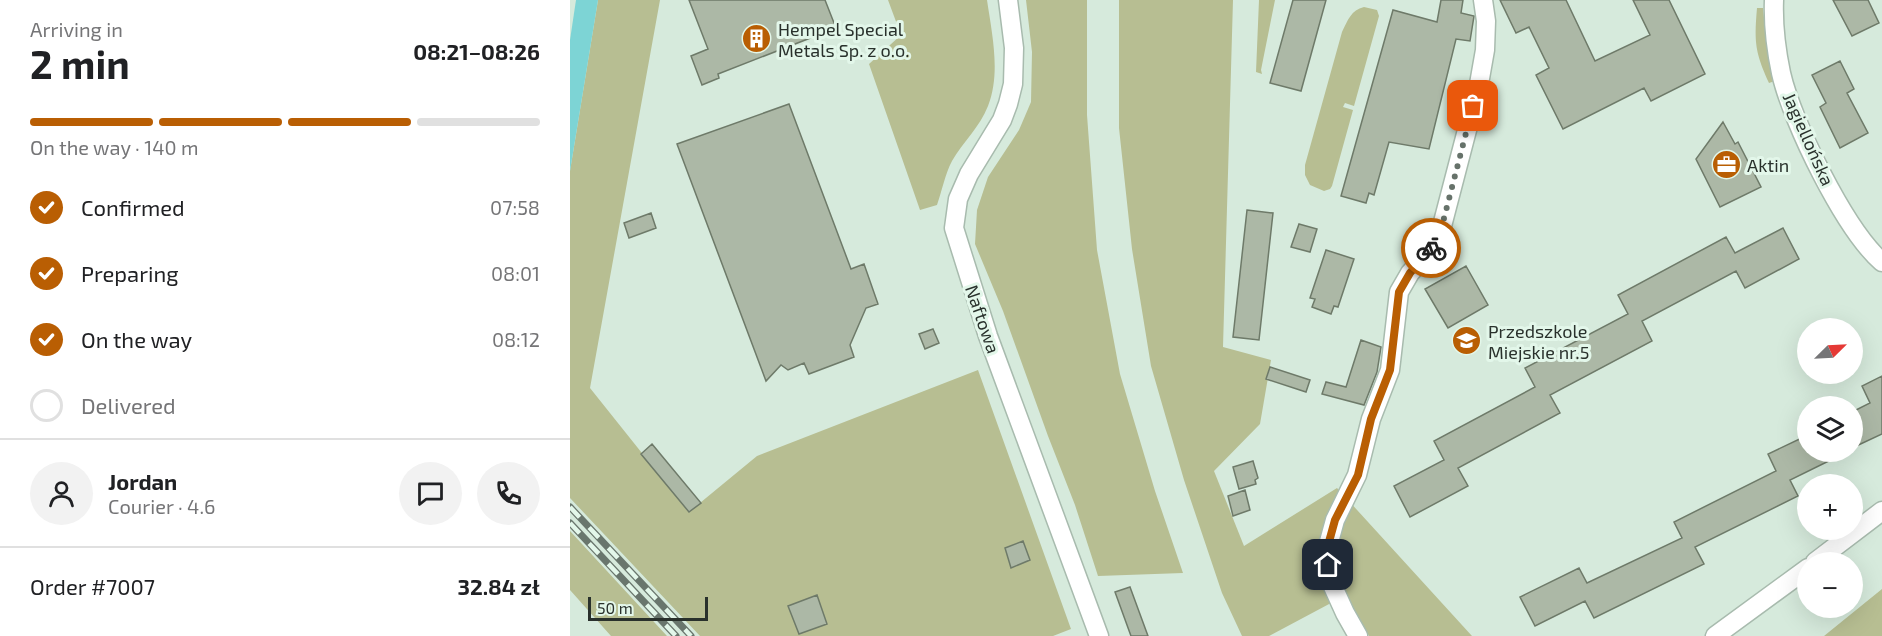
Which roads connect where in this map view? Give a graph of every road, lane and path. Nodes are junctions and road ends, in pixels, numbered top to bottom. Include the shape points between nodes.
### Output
1 (1008, 0) edge
2 (1484, 0) edge
3 (1774, 0) edge
4 (1882, 262) edge
5 (1882, 511) edge
6 (1828, 552) edge
7 (1797, 576) edge
8 (1099, 636) edge
9 (1358, 636) edge
10 (1715, 636) edge

1 - 8 street, Naftowa via 1014,48 1008,104 969,174 958,200 954,228 988,336
2 - 9 street via 1485,50 1479,84 1442,226 1429,252 1399,292 1390,370 1371,419 1358,475 1335,520 1327,549 1330,580
3 - 4 street, Jagiellońska via 1782,75 1804,134 1837,202 1870,252
5 - 6 street
7 - 10 street

